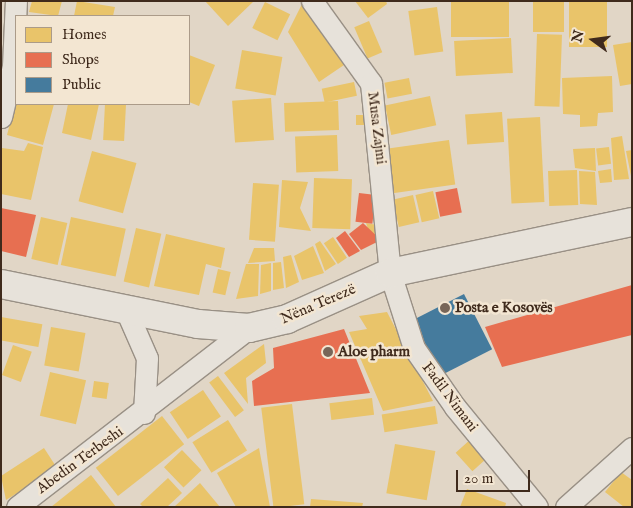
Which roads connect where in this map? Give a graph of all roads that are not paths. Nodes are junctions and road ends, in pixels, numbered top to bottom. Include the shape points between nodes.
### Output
1 (16, 1) edge
2 (312, 1) edge
3 (15, 15) edge
4 (15, 23) edge
5 (1, 117) edge
6 (632, 222) edge
7 (390, 273) junction
8 (1, 284) edge
9 (126, 310) junction
10 (249, 328) junction
11 (144, 413) junction
12 (632, 448) edge
13 (17, 507) edge
14 (537, 507) edge
15 (566, 507) edge

1 - 3 street
2 - 7 street, Musa Zajmi via 371,83
4 - 5 street via 13,66
6 - 7 main road, Nëna Terezë
7 - 10 main road, Nëna Terezë via 287,319
7 - 14 street, Fadil Nimani via 402,318 422,362
8 - 9 main road, Nëna Terezë
9 - 10 main road, Nëna Terezë via 198,324
9 - 11 street via 147,358
10 - 11 street, Abedin Terbeshi
11 - 13 street, Abedin Terbeshi
12 - 15 street

